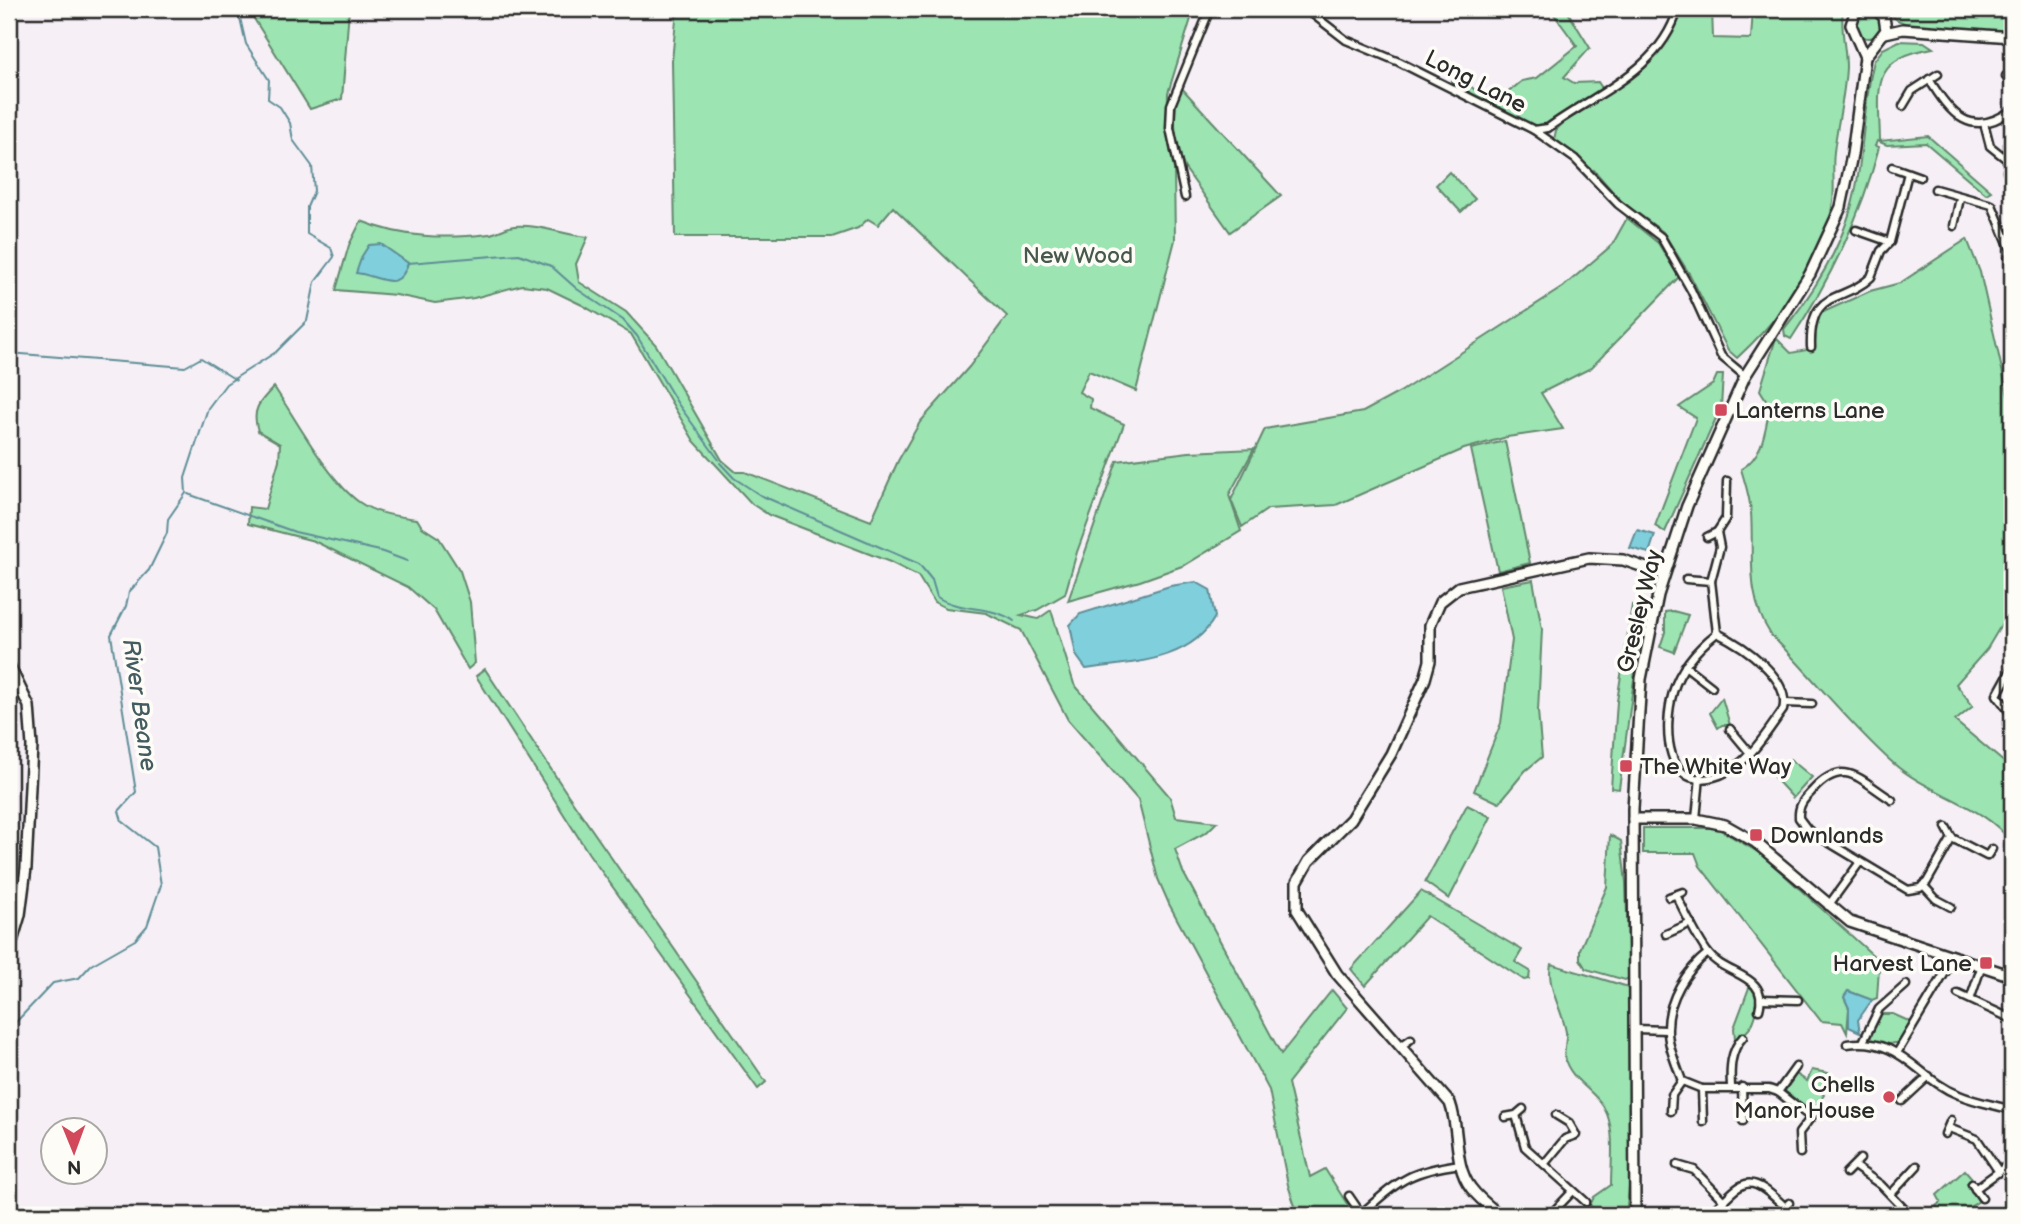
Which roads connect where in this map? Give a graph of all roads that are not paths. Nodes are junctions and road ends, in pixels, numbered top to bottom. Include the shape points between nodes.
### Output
1 (1209, 9) edge
2 (1306, 9) edge
3 (1678, 9) edge
4 (1862, 9) edge
5 (1877, 9) edge
6 (1885, 20) junction
7 (1903, 29) junction
8 (1885, 33) junction
9 (2012, 37) edge
10 (1858, 40) junction
11 (1876, 42) junction
12 (1865, 57) junction
13 (1938, 74) dead end
14 (2006, 75) dead end
15 (1929, 79) junction
16 (2012, 86) edge
17 (1903, 106) dead end
18 (2012, 110) edge
19 (1984, 123) junction
20 (1534, 130) junction
21 (2011, 162) edge
22 (1892, 167) dead end
23 (2007, 172) dead end
24 (1908, 173) junction
25 (1920, 177) dead end
26 (1935, 189) dead end
27 (1185, 197) dead end
28 (1960, 198) junction
29 (1954, 226) dead end
30 (1856, 230) dead end
31 (1890, 242) junction
32 (2012, 250) edge
33 (2012, 273) edge
34 (1811, 347) dead end
35 (1745, 376) junction
36 (1727, 481) dead end
37 (1717, 533) junction
38 (1707, 537) dead end
39 (1664, 574) junction
40 (1686, 579) dead end
41 (1711, 581) junction
42 (1717, 633) junction
43 (9, 665) edge
44 (1685, 666) junction
45 (2012, 668) edge
46 (1712, 687) dead end
47 (1785, 703) junction
48 (1812, 704) dead end
49 (2012, 715) edge
50 (1730, 729) dead end
51 (1750, 753) junction
52 (1700, 777) junction
53 (1892, 800) dead end
54 (1633, 819) junction
55 (1696, 819) junction
56 (1946, 827) dead end
57 (1952, 838) junction
58 (1992, 849) dead end
59 (1860, 862) junction
60 (1923, 886) junction
61 (1676, 895) dead end
62 (1828, 906) junction
63 (1951, 907) dead end
64 (1691, 923) junction
65 (1668, 935) dead end
66 (9, 952) edge
67 (1708, 953) junction
68 (1955, 956) junction
69 (1982, 965) junction
70 (2012, 976) edge
71 (1906, 985) dead end
72 (1958, 994) dead end
73 (1971, 998) junction
74 (1762, 999) junction
75 (1798, 1000) dead end
76 (1759, 1010) dead end
77 (2012, 1019) edge
78 (1636, 1029) junction
79 (1667, 1030) junction
80 (1743, 1037) dead end
81 (1411, 1039) dead end
82 (1863, 1042) junction
83 (1847, 1044) dead end
84 (1401, 1046) junction
85 (1896, 1053) junction
86 (1796, 1067) dead end
87 (1929, 1076) junction
88 (1682, 1081) junction
89 (1731, 1087) junction
90 (1742, 1087) junction
91 (1702, 1089) junction
92 (1778, 1092) junction
93 (1902, 1101) dead end
94 (1524, 1109) dead end
95 (2012, 1110) edge
96 (1671, 1111) dead end
97 (1516, 1115) junction
98 (1556, 1115) dead end
99 (1505, 1117) dead end
100 (1951, 1120) dead end
101 (1743, 1121) dead end
102 (1703, 1122) dead end
103 (1800, 1153) dead end
104 (1860, 1159) dead end
105 (2012, 1162) edge
106 (1545, 1163) junction
107 (1461, 1164) junction
108 (1677, 1165) dead end
109 (1854, 1166) junction
110 (1917, 1166) dead end
111 (1999, 1172) junction
112 (1846, 1173) dead end
113 (1911, 1173) junction
114 (1918, 1179) dead end
115 (1573, 1191) junction
116 (1891, 1194) junction
117 (1349, 1196) dead end
118 (1982, 1198) dead end
119 (1724, 1201) junction
120 (1586, 1202) dead end
121 (1492, 1213) edge
122 (1362, 1215) edge
123 (1550, 1215) edge
124 (1634, 1215) edge
125 (1709, 1215) edge
126 (1778, 1215) edge
127 (1910, 1215) edge

1 - 27 street via 1171,105 1170,128
2 - 20 street, Long Lane via 1346,40
3 - 20 street, Long Lane via 1667,35 1638,70 1548,128
4 - 10 street, Gresley Way via 1851,21
5 - 6 street
6 - 7 street
6 - 8 street
7 - 8 street
7 - 9 street
8 - 11 street, Gresley Way
10 - 11 street
10 - 12 street, Gresley Way
11 - 12 street, Gresley Way
12 - 35 street, Gresley Way via 1852,155 1835,222 1810,274
13 - 15 street
14 - 16 street
15 - 17 street via 1912,91
15 - 19 street via 1951,111 1967,121
18 - 19 street
19 - 21 street via 1990,146
20 - 35 street via 1575,159 1618,204 1661,237 1692,290 1721,356
21 - 23 street
22 - 24 street
24 - 25 street
24 - 31 street
26 - 28 street
28 - 29 street
28 - 32 street via 1992,205 2006,246
30 - 31 street
31 - 34 street via 1868,280 1825,302 1812,326
32 - 33 street via 2008,258
35 - 39 street, Gresley Way via 1687,506
36 - 37 street via 1731,490 1726,518
37 - 38 street
37 - 41 street via 1720,547
39 - 54 street, Gresley Way via 1641,679
39 - 84 street via 1623,560 1589,558 1459,587 1440,602 1433,615 1426,679 1391,754 1352,819 1309,861 1297,882 1294,904 1337,974
40 - 41 street
41 - 42 street
42 - 44 street
42 - 47 street via 1731,639 1775,678
43 - 66 street via 29,706 32,746 26,868
44 - 46 street
44 - 52 street via 1673,691 1668,740 1675,765
45 - 49 street via 1997,695
47 - 48 street
47 - 51 street
50 - 51 street
51 - 52 street via 1723,775
52 - 55 street
53 - 59 street via 1853,775 1840,772 1827,776 1801,803 1799,818 1808,830
54 - 55 street
54 - 78 street, Gresley Way
55 - 62 street via 1747,836
56 - 57 street
57 - 58 street via 1987,856
57 - 60 street
59 - 60 street via 1906,889
59 - 62 street
60 - 63 street
61 - 64 street
62 - 68 street via 1860,926
64 - 65 street
64 - 67 street
67 - 74 street via 1758,987
67 - 79 street via 1681,983
68 - 69 street
68 - 85 street
69 - 70 street
69 - 73 street
71 - 82 street via 1879,1009
72 - 73 street
73 - 77 street
74 - 75 street
74 - 76 street
78 - 79 street
78 - 124 street, Gresley Way
79 - 88 street
80 - 89 street via 1733,1043
81 - 84 street
82 - 83 street
82 - 85 street
84 - 107 street via 1450,1103 1457,1121
85 - 87 street
86 - 92 street
87 - 93 street
87 - 95 street via 1957,1095
88 - 91 street
88 - 96 street via 1672,1095
89 - 90 street
89 - 91 street
90 - 92 street
90 - 101 street
91 - 102 street
92 - 103 street via 1813,1114 1800,1133
94 - 97 street
97 - 99 street
97 - 106 street via 1525,1147
98 - 106 street via 1569,1122 1576,1135 1565,1139
100 - 111 street via 1947,1131 1977,1139
104 - 109 street
105 - 111 street
106 - 115 street
107 - 121 street via 1471,1189
107 - 122 street via 1420,1171 1401,1180
108 - 119 street via 1694,1170
109 - 112 street
109 - 116 street
110 - 113 street
111 - 118 street via 1973,1187
113 - 114 street
113 - 116 street
115 - 120 street
115 - 123 street
116 - 127 street
117 - 122 street
119 - 125 street
119 - 126 street via 1740,1185 1751,1182 1787,1205

